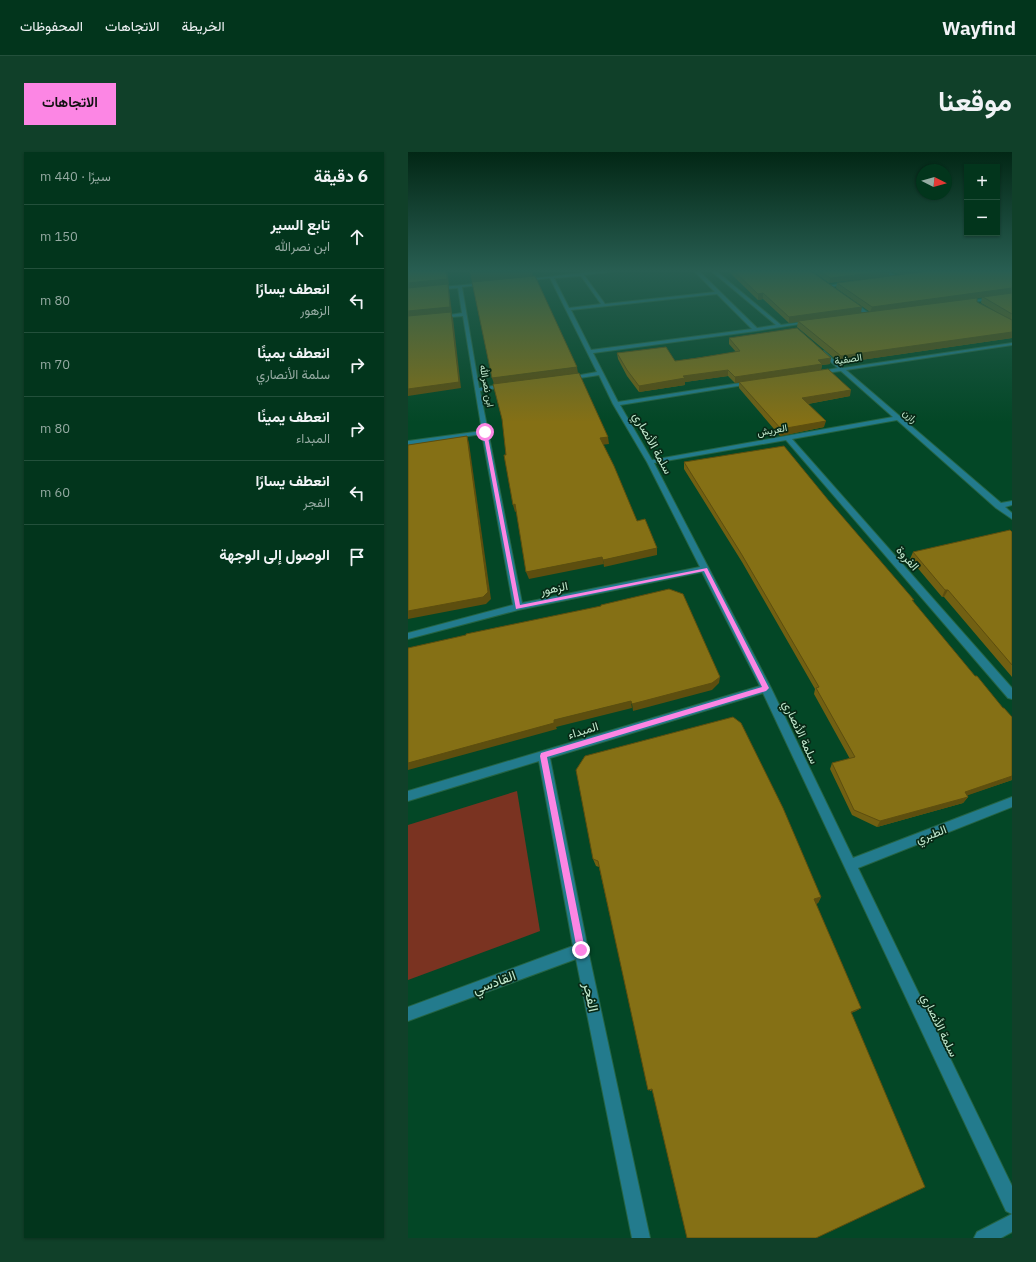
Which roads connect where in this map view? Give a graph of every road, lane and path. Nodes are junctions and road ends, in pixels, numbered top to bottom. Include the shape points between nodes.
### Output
1 (466, 321) edge
2 (574, 321) edge
3 (747, 321) edge
4 (773, 321) joint
5 (766, 322) dead end
6 (817, 322) edge
7 (758, 323) dead end
8 (750, 324) junction
9 (780, 326) junction
10 (812, 327) edge
11 (756, 330) junction
12 (1012, 344) edge
13 (819, 349) edge
14 (592, 355) junction
15 (842, 370) junction
16 (601, 373) junction
17 (810, 374) edge
18 (557, 379) edge
19 (756, 383) edge
20 (514, 385) edge
21 (477, 390) junction
22 (616, 404) junction
23 (898, 418) junction
24 (485, 432) junction
25 (787, 437) junction
26 (408, 443) edge
27 (650, 462) junction
28 (1012, 503) edge
29 (999, 506) junction
30 (1012, 517) edge
31 (705, 569) junction
32 (518, 607) junction
33 (408, 636) edge
34 (766, 688) junction
35 (1012, 695) edge
36 (544, 756) junction
37 (408, 796) edge
38 (1012, 802) edge
39 (850, 865) junction
40 (581, 950) junction
41 (408, 1014) edge
42 (1012, 1205) edge
43 (1012, 1223) edge
44 (641, 1238) edge
45 (983, 1238) edge

1 - 21 street, ابن نصرالله
2 - 14 street, سلمة الأنصاري
3 - 8 street
4 - 5 street
4 - 9 street
6 - 9 street
7 - 8 street
8 - 11 street
9 - 11 street
10 - 14 street
11 - 14 street
12 - 15 street, الصفية
13 - 15 street, رازن
14 - 16 street, سلمة الأنصاري
15 - 17 street, الصفية
15 - 23 street, رازن
16 - 18 street
16 - 22 street, سلمة الأنصاري
19 - 22 street
20 - 21 street
21 - 24 street, ابن نصرالله
22 - 27 street, سلمة الأنصاري
23 - 25 street, العريش
23 - 29 street, رازن
24 - 26 street
24 - 32 street, ابن نصرالله
25 - 27 street, العريش
25 - 35 street, الفروة
27 - 31 street, سلمة الأنصاري
28 - 29 street
29 - 30 street, رازن
31 - 32 street, الزهور
31 - 34 street, سلمة الأنصاري
32 - 33 street, الزهور
34 - 36 street, المبداء
34 - 39 street, سلمة الأنصاري
36 - 37 street, المبداء
36 - 40 street, الفجر
38 - 39 street, الطبري
39 - 42 street, سلمة الأنصاري
40 - 41 street, القادسي
40 - 44 street, الفجر
43 - 45 street

